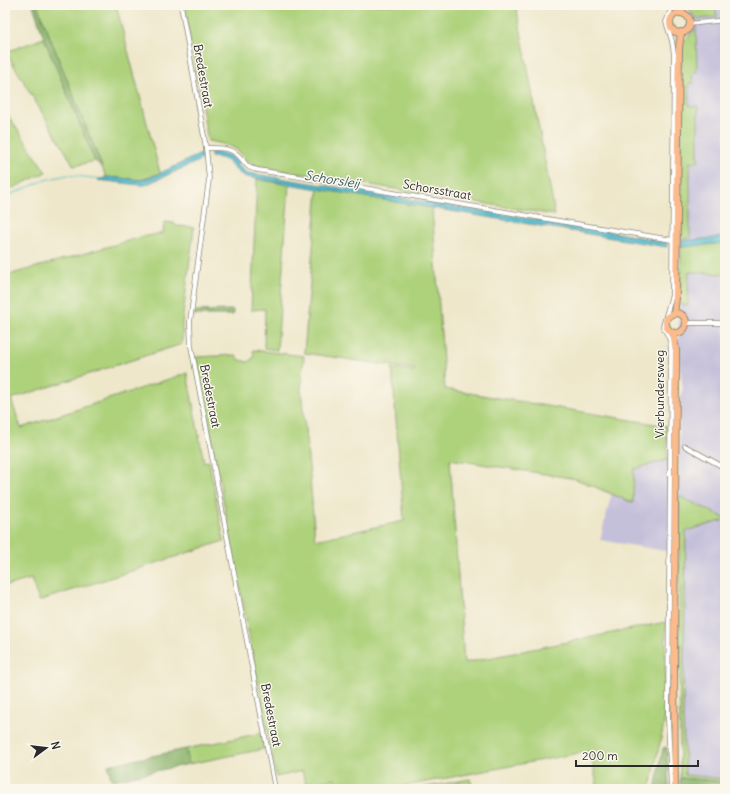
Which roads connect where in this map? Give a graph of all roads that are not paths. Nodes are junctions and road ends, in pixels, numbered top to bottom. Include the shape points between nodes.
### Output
1 (181, 5) edge
2 (673, 5) edge
3 (678, 5) edge
4 (682, 5) edge
5 (680, 13) junction
6 (725, 20) edge
7 (689, 24) junction
8 (679, 32) junction
9 (676, 128) junction
10 (206, 148) junction
11 (672, 240) junction
12 (677, 314) junction
13 (686, 323) junction
14 (725, 324) edge
15 (676, 333) junction
16 (673, 371) junction
17 (685, 446) dead end
18 (725, 468) edge
19 (671, 743) junction
20 (275, 789) edge
21 (670, 789) edge
22 (674, 789) edge

1 - 10 street, Bredestraat
2 - 9 street, Vierbundersweg via 666,22 674,54
3 - 5 main road
4 - 5 main road
5 - 7 main road via 688,17
5 - 8 main road via 670,20 671,27
6 - 7 street
7 - 8 main road via 687,30
8 - 9 main road, Vierbundersweg
9 - 11 street, Vierbundersweg
9 - 12 main road, Vierbundersweg
10 - 11 street, Schorsstraat via 232,151 239,155 246,166 258,170
10 - 20 street, Bredestraat via 209,180 190,322 191,346
11 - 16 street, Vierbundersweg via 672,295 663,326 670,340
12 - 13 main road via 684,318
12 - 15 main road via 668,317 666,323 668,329
13 - 14 street
13 - 15 main road via 684,329
15 - 16 main road, Vierbundersweg
16 - 19 main road, Vierbundersweg
17 - 18 street
19 - 21 street, Vierbundersweg
19 - 22 main road, Vierbundersweg

